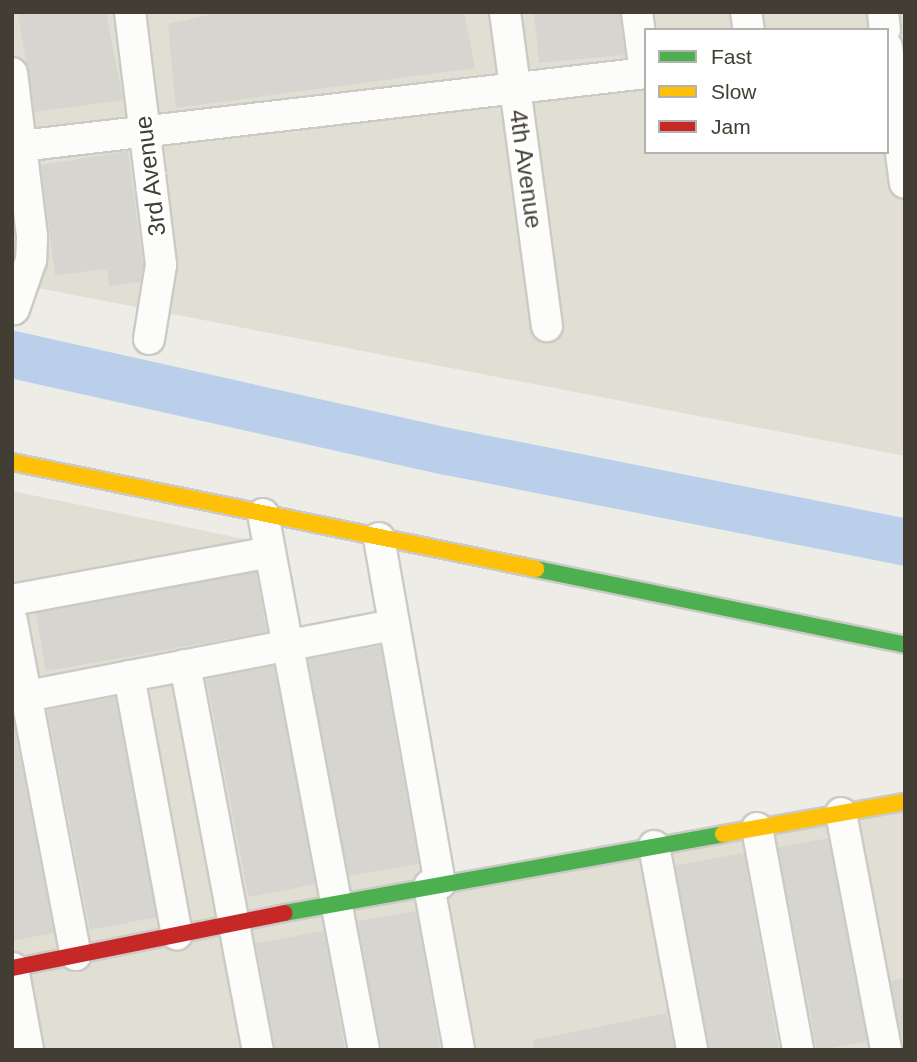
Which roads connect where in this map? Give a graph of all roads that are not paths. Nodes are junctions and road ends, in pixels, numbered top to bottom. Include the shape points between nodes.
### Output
1 (130, 12) edge
2 (505, 12) edge
3 (637, 12) edge
4 (889, 59) edge
5 (644, 65) edge
6 (12, 73) edge
7 (644, 73) edge
8 (516, 90) junction
9 (145, 133) junction
10 (17, 146) edge
11 (904, 168) edge
12 (14, 309) dead end
13 (547, 326) dead end
14 (149, 339) dead end
15 (12, 462) edge
16 (263, 514) junction
17 (379, 538) junction
18 (270, 552) junction
19 (12, 600) edge
20 (12, 621) edge
21 (394, 625) junction
22 (287, 645) junction
23 (905, 645) edge
24 (185, 665) junction
25 (129, 676) junction
26 (19, 697) edge
27 (905, 802) edge
28 (841, 813) junction
29 (757, 828) junction
30 (653, 846) junction
31 (434, 885) junction
32 (335, 903) junction
33 (232, 924) junction
34 (177, 935) junction
35 (76, 955) junction
36 (12, 968) edge
37 (28, 1050) edge
38 (258, 1050) edge
39 (364, 1050) edge
40 (459, 1050) edge
41 (692, 1050) edge
42 (798, 1050) edge
43 (886, 1050) edge

1 - 9 street, 3rd Avenue
2 - 8 street, 4th Avenue
3 - 5 street
4 - 11 street
6 - 10 street
7 - 8 street
8 - 9 street
8 - 13 street, 4th Avenue
9 - 10 street
9 - 14 street, 3rd Avenue via 161,265
10 - 12 street via 31,260
15 - 16 street
16 - 17 street
16 - 18 street
17 - 21 street
17 - 23 street
18 - 19 street
18 - 22 street
20 - 26 street
21 - 22 street
21 - 31 street
22 - 24 street
22 - 32 street
24 - 25 street
24 - 33 street
25 - 26 street
25 - 34 street
26 - 35 street
27 - 28 street
28 - 29 street
28 - 43 street
29 - 30 street
29 - 42 street
30 - 31 street
30 - 41 street
31 - 32 street
31 - 40 street
32 - 33 street
32 - 39 street
33 - 34 street
33 - 38 street
34 - 35 street
35 - 36 street
36 - 37 street

